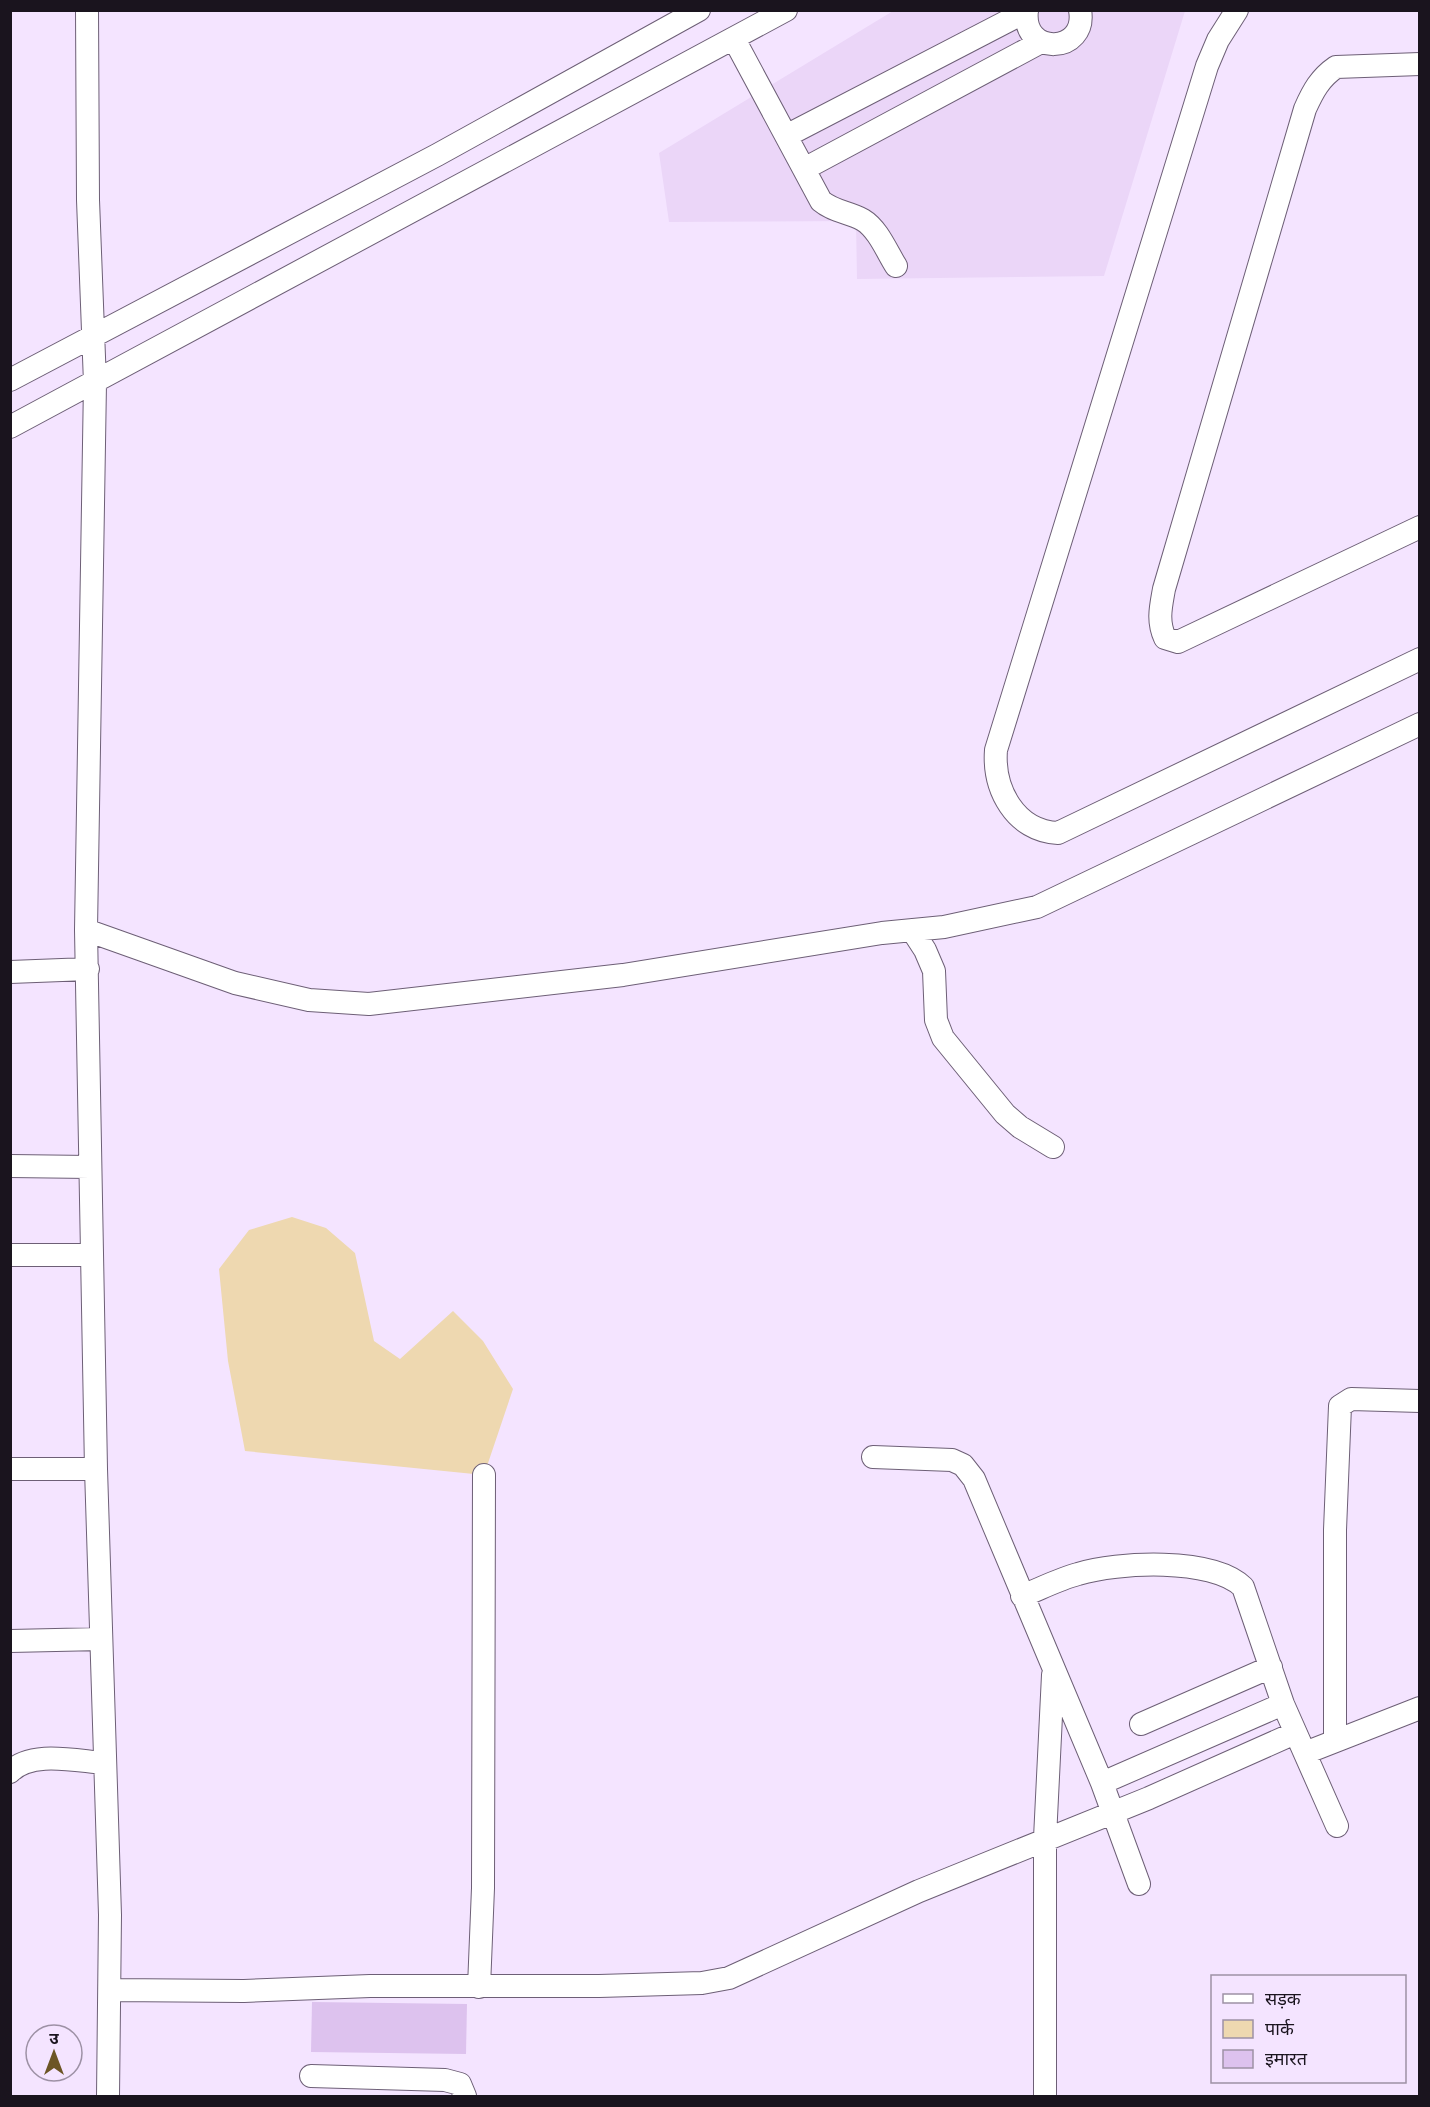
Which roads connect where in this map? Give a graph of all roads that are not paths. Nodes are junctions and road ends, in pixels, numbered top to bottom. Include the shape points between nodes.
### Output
1 (87, 10) edge
2 (699, 10) edge
3 (786, 10) edge
4 (1237, 10) edge
5 (1027, 11) edge
6 (1086, 13) edge
7 (734, 39) junction
8 (1041, 42) junction
9 (1419, 64) edge
10 (786, 136) junction
11 (804, 169) junction
12 (896, 266) dead end
13 (93, 338) junction
14 (10, 380) edge
15 (95, 384) junction
16 (10, 428) edge
17 (1419, 527) edge
18 (1419, 659) edge
19 (1419, 724) edge
20 (86, 930) junction
21 (912, 930) junction
22 (88, 969) junction
23 (10, 972) edge
24 (1053, 1146) dead end
25 (10, 1166) edge
26 (90, 1167) junction
27 (10, 1255) edge
28 (92, 1255) junction
29 (1419, 1401) edge
30 (873, 1457) dead end
31 (10, 1469) edge
32 (96, 1469) junction
33 (484, 1475) dead end
34 (1022, 1596) junction
35 (101, 1639) junction
36 (10, 1641) edge
37 (1270, 1667) junction
38 (1053, 1670) junction
39 (1284, 1704) junction
40 (1419, 1708) edge
41 (1141, 1724) dead end
42 (1335, 1740) junction
43 (1300, 1743) junction
44 (104, 1763) junction
45 (10, 1772) edge
46 (1102, 1784) junction
47 (1112, 1812) junction
48 (1337, 1826) dead end
49 (1046, 1838) junction
50 (1139, 1884) dead end
51 (479, 1987) junction
52 (111, 1990) junction
53 (311, 2076) dead end
54 (108, 2097) edge
55 (465, 2097) edge
56 (1045, 2097) edge

1 - 13 street
2 - 13 street
3 - 7 street
4 - 18 street via 1218,40 1208,66 1115,360 996,750 998,782 1016,814 1030,827 1058,832
5 - 8 street via 1029,29
5 - 10 street
6 - 8 street via 1068,41 1060,45
7 - 10 street
7 - 15 street
8 - 11 street
9 - 17 street via 1336,67 1324,75 1309,99 1164,589 1160,628 1165,638 1178,642
10 - 11 street
11 - 12 street via 821,201 871,226
13 - 14 street
13 - 15 street
15 - 16 street
15 - 20 street
19 - 21 street via 1037,907
20 - 21 street via 235,983 309,1000 369,1004 623,975
20 - 22 street
21 - 24 street via 934,971 936,1020 943,1038 1005,1114
22 - 23 street
22 - 26 street
25 - 26 street
26 - 28 street
27 - 28 street
28 - 32 street
29 - 42 street via 1351,1399 1340,1406 1335,1530
30 - 34 street via 937,1458 963,1464 974,1479
31 - 32 street
32 - 35 street
33 - 51 street
34 - 37 street via 1076,1574 1126,1565 1221,1573 1243,1587
34 - 38 street
35 - 36 street
35 - 44 street
37 - 39 street
37 - 41 street
38 - 46 street
38 - 49 street
39 - 43 street
39 - 46 street
40 - 42 street
42 - 43 street
43 - 47 street via 1210,1772
43 - 48 street
44 - 45 street via 37,1759
44 - 52 street
46 - 47 street
47 - 49 street
47 - 50 street
49 - 51 street via 729,1978 690,1984
49 - 56 street
51 - 52 street
52 - 54 street
53 - 55 street via 445,2080 460,2084

